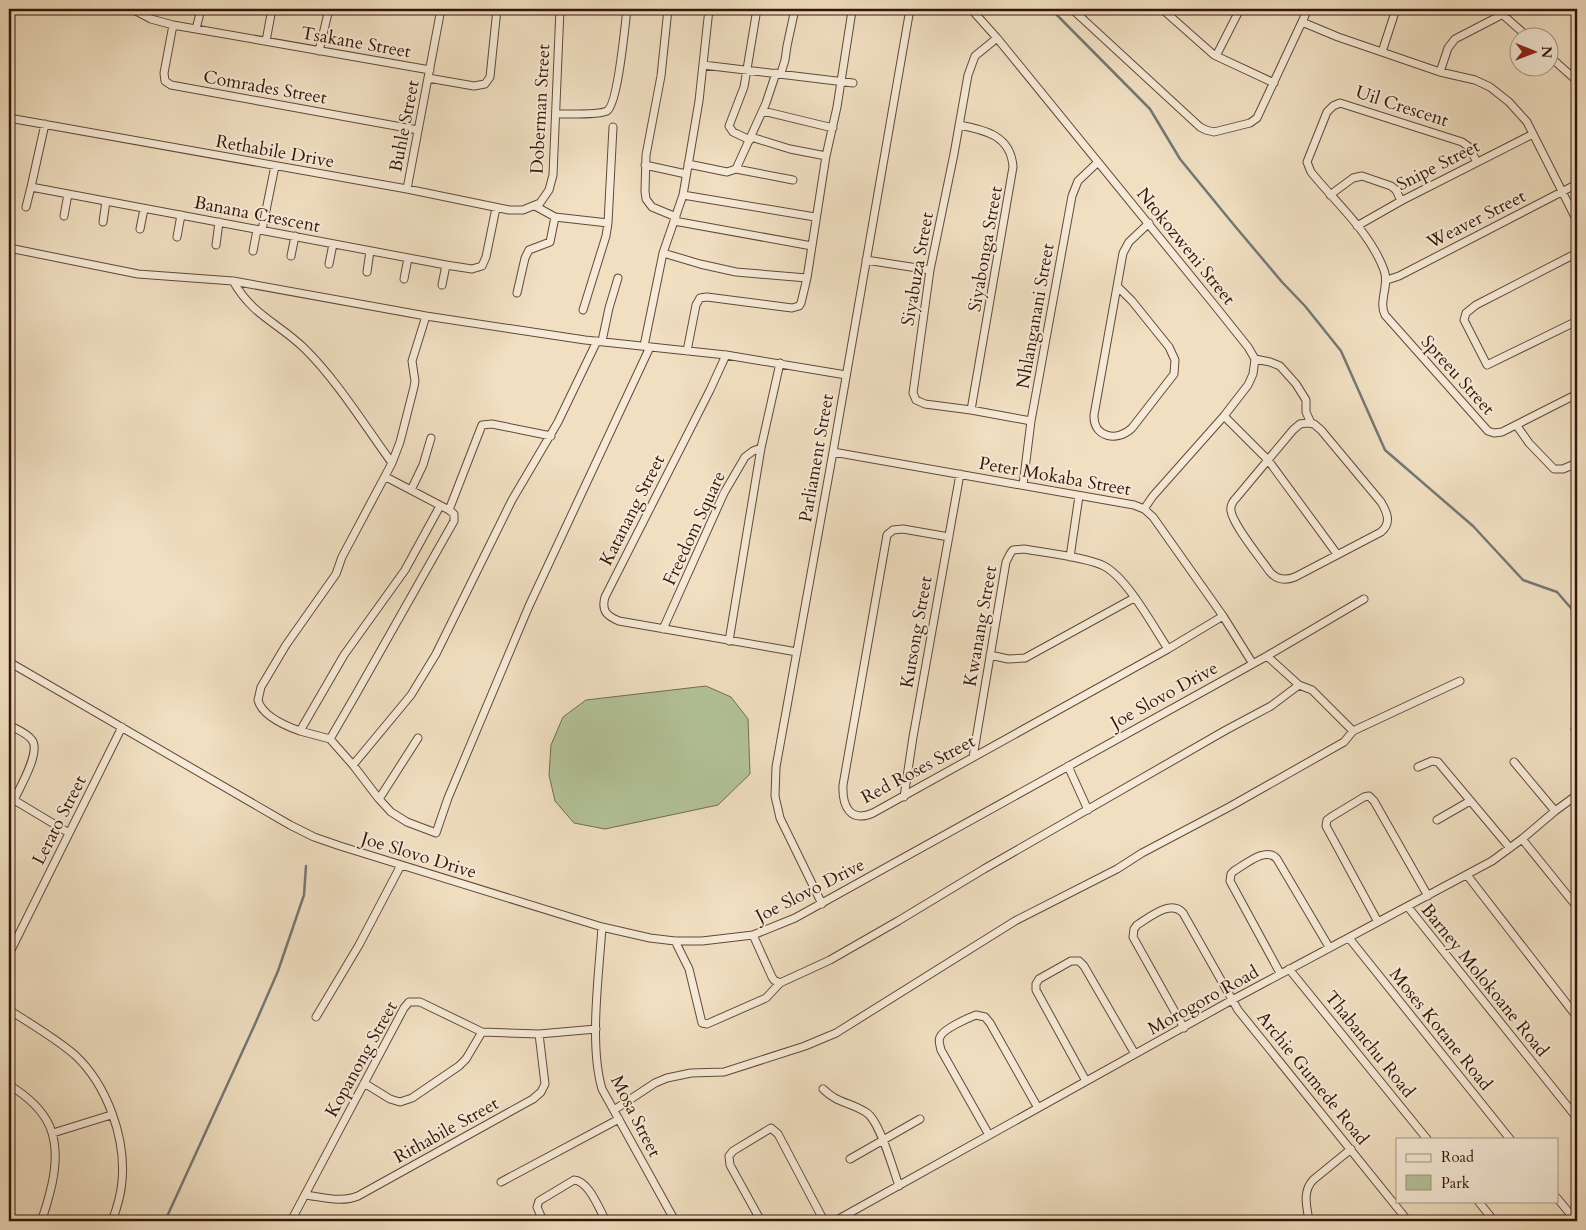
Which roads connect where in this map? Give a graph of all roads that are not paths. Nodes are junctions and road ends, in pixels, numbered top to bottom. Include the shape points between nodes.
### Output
1 (132, 9) edge
2 (200, 9) edge
3 (272, 9) edge
4 (329, 9) edge
5 (441, 9) edge
6 (497, 9) edge
7 (560, 9) edge
8 (627, 9) edge
9 (668, 9) edge
10 (709, 9) edge
11 (757, 9) edge
12 (795, 9) edge
13 (910, 9) edge
14 (971, 9) edge
15 (1072, 9) edge
16 (1164, 9) edge
17 (1240, 9) edge
18 (1308, 9) edge
19 (1396, 9) edge
20 (1513, 9) edge
21 (852, 11) dead end
22 (1503, 15) junction
23 (1302, 22) junction
24 (173, 25) junction
25 (1518, 28) edge
26 (196, 29) junction
27 (997, 38) junction
28 (266, 41) junction
29 (319, 51) junction
30 (1382, 52) junction
31 (1216, 56) junction
32 (1558, 64) edge
33 (703, 65) junction
34 (746, 70) junction
35 (1440, 72) junction
36 (778, 73) junction
37 (429, 74) junction
38 (842, 81) junction
39 (1577, 81) edge
40 (853, 83) dead end
41 (1274, 83) junction
42 (763, 111) junction
43 (556, 114) junction
44 (9, 118) edge
45 (45, 124) junction
46 (959, 125) junction
47 (613, 127) dead end
48 (832, 128) junction
49 (418, 130) junction
50 (1534, 134) junction
51 (751, 139) junction
52 (826, 156) junction
53 (1098, 162) junction
54 (1477, 162) junction
55 (646, 164) junction
56 (688, 164) junction
57 (276, 166) junction
58 (736, 169) junction
59 (686, 174) junction
60 (793, 180) dead end
61 (1577, 184) edge
62 (31, 187) junction
63 (407, 190) junction
64 (1563, 192) junction
65 (68, 194) junction
66 (683, 195) junction
67 (1330, 195) junction
68 (1401, 201) junction
69 (106, 202) junction
70 (535, 206) junction
71 (26, 207) dead end
72 (496, 208) junction
73 (144, 209) junction
74 (181, 215) junction
75 (64, 216) dead end
76 (555, 217) junction
77 (815, 217) junction
78 (675, 219) junction
79 (1577, 221) edge
80 (103, 222) dead end
81 (219, 222) junction
82 (608, 223) junction
83 (1149, 223) junction
84 (1357, 226) junction
85 (140, 229) dead end
86 (259, 230) junction
87 (294, 236) junction
88 (177, 237) dead end
89 (333, 244) junction
90 (216, 245) dead end
91 (812, 246) junction
92 (9, 248) edge
93 (252, 251) dead end
94 (370, 251) junction
95 (662, 253) junction
96 (1577, 253) edge
97 (290, 256) dead end
98 (408, 258) junction
99 (866, 260) junction
100 (329, 264) dead end
101 (446, 265) junction
102 (930, 270) junction
103 (367, 272) dead end
104 (618, 278) dead end
105 (807, 278) junction
106 (404, 279) dead end
107 (1387, 280) junction
108 (233, 281) junction
109 (442, 285) dead end
110 (1118, 287) junction
111 (517, 293) dead end
112 (583, 310) dead end
113 (426, 316) junction
114 (1577, 321) edge
115 (600, 341) junction
116 (647, 346) junction
117 (687, 351) junction
118 (726, 355) junction
119 (1255, 359) junction
120 (780, 364) junction
121 (846, 375) junction
122 (1577, 394) edge
123 (971, 410) junction
124 (1224, 416) junction
125 (1031, 421) junction
126 (1311, 423) junction
127 (1517, 426) junction
128 (551, 436) junction
129 (431, 438) dead end
130 (761, 448) junction
131 (833, 452) junction
132 (1268, 460) junction
133 (392, 463) junction
134 (1577, 463) edge
135 (960, 474) junction
136 (386, 476) junction
137 (1023, 484) junction
138 (411, 490) junction
139 (1079, 496) junction
140 (440, 506) junction
141 (1144, 508) junction
142 (449, 510) junction
143 (949, 538) junction
144 (1337, 554) junction
145 (1070, 557) junction
146 (1134, 598) junction
147 (1364, 599) dead end
148 (1224, 616) junction
149 (663, 629) junction
150 (728, 640) junction
151 (1168, 649) junction
152 (796, 652) junction
153 (990, 655) junction
154 (1267, 656) junction
155 (9, 662) edge
156 (1253, 664) junction
157 (1460, 681) dead end
158 (1299, 685) junction
159 (9, 725) edge
160 (122, 727) junction
161 (300, 731) junction
162 (1353, 731) junction
163 (418, 738) dead end
164 (330, 739) junction
165 (973, 757) junction
166 (1514, 762) dead end
167 (353, 765) junction
168 (1068, 766) junction
169 (1418, 767) dead end
170 (1577, 796) edge
171 (904, 797) junction
172 (11, 799) edge
173 (379, 799) junction
174 (1470, 801) junction
175 (1088, 810) junction
176 (1555, 811) junction
177 (1437, 820) dead end
178 (68, 833) junction
179 (1522, 840) junction
180 (1510, 848) junction
181 (401, 865) junction
182 (1467, 875) junction
183 (1428, 896) junction
184 (822, 904) junction
185 (1408, 907) junction
186 (1577, 907) edge
187 (1378, 922) junction
188 (602, 927) junction
189 (753, 935) junction
190 (1349, 938) junction
191 (675, 941) junction
192 (11, 942) edge
193 (1329, 947) junction
194 (9, 954) edge
195 (1289, 969) junction
196 (1280, 973) junction
197 (780, 983) junction
198 (1232, 1000) junction
199 (9, 1010) edge
200 (316, 1017) dead end
201 (1577, 1017) edge
202 (1184, 1028) junction
203 (596, 1029) junction
204 (482, 1032) junction
205 (539, 1034) junction
206 (1135, 1054) junction
207 (1086, 1081) junction
208 (364, 1083) junction
209 (9, 1085) edge
210 (823, 1089) dead end
211 (1038, 1108) junction
212 (614, 1110) junction
213 (111, 1115) junction
214 (1577, 1118) edge
215 (619, 1119) junction
216 (920, 1119) dead end
217 (53, 1133) junction
218 (989, 1135) junction
219 (1426, 1138) edge
220 (1509, 1138) edge
221 (882, 1140) junction
222 (1352, 1149) junction
223 (850, 1159) dead end
224 (501, 1182) dead end
225 (899, 1186) junction
226 (305, 1195) junction
227 (1558, 1199) edge
228 (1479, 1202) edge
229 (1406, 1220) edge
230 (41, 1221) edge
231 (112, 1221) edge
232 (291, 1221) edge
233 (543, 1221) edge
234 (606, 1221) edge
235 (675, 1221) edge
236 (761, 1221) edge
237 (824, 1221) edge
238 (836, 1221) edge
239 (1309, 1221) edge
240 (1494, 1221) edge
241 (1576, 1221) edge

1 - 24 street, Tsakane Street
2 - 26 street
3 - 28 street
4 - 29 street
5 - 37 street, Buhle Street
6 - 37 street, Tsakane Street via 490,77 486,84 474,86
7 - 43 street, Doberman Street
8 - 43 street via 611,107 603,112
9 - 55 street via 664,58
10 - 33 street
11 - 34 street
12 - 36 street via 785,60
13 - 99 street, Parliament Street
14 - 27 street, Ntokozweni Street
15 - 41 street via 1200,127 1210,132 1254,122
16 - 31 street
17 - 31 street
18 - 23 street
19 - 30 street
20 - 22 street
21 - 38 street
22 - 25 street
22 - 35 street via 1455,39 1448,48
23 - 30 street
23 - 41 street
24 - 26 street, Tsakane Street
24 - 49 street, Comrades Street via 164,73 165,81 171,85
26 - 28 street, Tsakane Street
27 - 46 street, Siyabuza Street via 973,61
27 - 53 street, Ntokozweni Street
28 - 29 street, Tsakane Street
29 - 37 street, Tsakane Street
30 - 35 street
31 - 41 street
32 - 39 street
33 - 34 street
33 - 56 street
34 - 36 street
34 - 51 street via 743,92 729,126 733,132
35 - 50 street via 1469,78 1490,87 1519,111
36 - 38 street
36 - 42 street
37 - 49 street, Buhle Street
38 - 40 street
38 - 48 street
42 - 48 street
42 - 51 street
43 - 70 street, Doberman Street via 550,190
44 - 45 street, Rethabile Drive
45 - 57 street, Rethabile Drive
45 - 62 street
46 - 102 street, Siyabuza Street
46 - 123 street, Siyabonga Street via 996,136 1011,153 1013,167
47 - 82 street
48 - 52 street
49 - 63 street, Buhle Street
50 - 54 street, Snipe Street
50 - 64 street
51 - 52 street
51 - 58 street
52 - 77 street
53 - 83 street, Ntokozweni Street
53 - 125 street, Nhlanganani Street via 1078,181 1072,196
54 - 67 street, Uil Crescent via 1469,147 1462,142 1337,103 1327,112 1307,160 1311,172
54 - 68 street, Snipe Street
55 - 59 street
55 - 78 street via 646,199 652,207
56 - 58 street via 727,172
56 - 59 street
57 - 63 street, Rethabile Drive
57 - 86 street
58 - 60 street
59 - 66 street
61 - 64 street, Weaver Street
62 - 65 street, Banana Crescent
62 - 71 street
63 - 72 street, Rethabile Drive
64 - 79 street
64 - 107 street, Weaver Street
65 - 69 street, Banana Crescent
65 - 75 street
66 - 77 street
66 - 78 street
67 - 68 street via 1353,178 1362,176 1393,187
67 - 84 street, Uil Crescent
68 - 84 street, Snipe Street
69 - 73 street, Banana Crescent
69 - 80 street
70 - 72 street, Rethabile Drive via 523,210
70 - 76 street
72 - 101 street, Banana Crescent via 482,266 472,269
73 - 74 street, Banana Crescent
73 - 85 street
74 - 81 street, Banana Crescent
74 - 88 street
76 - 82 street
76 - 111 street via 550,242 532,247 527,253
77 - 91 street
78 - 91 street
78 - 95 street
81 - 86 street, Banana Crescent
81 - 90 street
82 - 112 street
83 - 110 street via 1127,244
83 - 119 street, Ntokozweni Street
84 - 107 street, Uil Crescent via 1375,252
86 - 87 street, Banana Crescent
86 - 93 street
87 - 89 street, Banana Crescent
87 - 97 street
89 - 94 street, Banana Crescent
89 - 100 street
91 - 105 street
92 - 108 street via 138,274
94 - 98 street, Banana Crescent
94 - 103 street
95 - 105 street via 719,269
95 - 116 street
96 - 114 street via 1476,305 1464,316 1486,365
98 - 101 street, Banana Crescent
98 - 106 street
99 - 102 street
99 - 121 street, Parliament Street
101 - 109 street
102 - 123 street, Siyabuza Street via 913,394 920,403
104 - 115 street
105 - 117 street via 801,303 796,308 700,298
107 - 127 street, Spreeu Street via 1383,311 1389,321 1488,431 1498,433
108 - 113 street
108 - 133 street via 254,309 304,348
110 - 110 street via 1094,421 1102,433 1120,437 1132,428 1169,382 1176,365 1169,347
113 - 115 street
113 - 133 street via 412,361 414,386
115 - 116 street
115 - 128 street
116 - 117 street
116 - 173 street via 525,614 436,833 407,822
117 - 118 street
118 - 120 street
118 - 149 street, Katanang Street via 604,603 605,614 614,619
119 - 124 street via 1251,379
119 - 126 street via 1280,366 1296,384 1306,400 1306,412
120 - 121 street
120 - 130 street, Freedom Square
121 - 131 street, Parliament Street
122 - 127 street, Spreeu Street
123 - 125 street, Siyabuza Street
124 - 132 street
124 - 141 street
125 - 137 street, Nhlanganani Street
126 - 132 street via 1297,426
126 - 144 street via 1321,430 1381,502 1388,515 1384,530
127 - 134 street via 1554,469
128 - 142 street via 492,424 482,425
128 - 167 street via 512,500 436,654 410,695
129 - 138 street
130 - 149 street, Freedom Square via 746,457 724,493
130 - 150 street, Freedom Square
131 - 135 street, Peter Mokaba Street
131 - 152 street, Parliament Street
132 - 144 street
132 - 144 street via 1234,501 1231,512 1270,572 1278,579 1291,579
133 - 136 street
135 - 137 street, Peter Mokaba Street
135 - 143 street, Kutsong Street
136 - 138 street
136 - 161 street via 336,574 259,691 258,703 264,710
137 - 139 street, Peter Mokaba Street
138 - 140 street
139 - 141 street, Peter Mokaba Street
139 - 145 street
140 - 142 street
140 - 161 street via 405,570 344,655
141 - 148 street, Peter Mokaba Street
142 - 164 street via 454,514 454,521
143 - 171 street, Kutsong Street
143 - 171 street, Red Roses Street via 903,529 890,532 864,663 842,798 847,809 855,815 865,816
145 - 146 street, Kwanang Street via 1111,570
145 - 153 street, Kwanang Street via 1024,549 1011,552 1006,562
146 - 151 street, Kwanang Street
146 - 153 street via 1025,658
147 - 154 street, Joe Slovo Drive
148 - 151 street, Red Roses Street
148 - 156 street, Peter Mokaba Street
149 - 150 street, Katanang Street
150 - 152 street, Katanang Street
151 - 165 street, Red Roses Street
152 - 184 street, Parliament Street via 776,767 775,796 780,818
153 - 165 street, Kwanang Street
154 - 156 street, Joe Slovo Drive
154 - 158 street
155 - 160 street, Joe Slovo Drive
156 - 168 street, Joe Slovo Drive
157 - 162 street
158 - 162 street via 1312,690
158 - 175 street via 1271,706
159 - 172 street via 27,735 35,747 34,756
160 - 178 street, Lerato Street
160 - 181 street, Joe Slovo Drive via 301,831
161 - 164 street
162 - 212 street via 1344,742 1231,806 1015,921 836,1033 730,1070 667,1078
163 - 173 street
164 - 167 street
165 - 171 street, Red Roses Street
166 - 176 street
167 - 173 street
168 - 175 street
168 - 184 street, Joe Slovo Drive
169 - 174 street via 1438,762
170 - 176 street, Morogoro Road
172 - 178 street
174 - 177 street
174 - 180 street
175 - 197 street via 830,960
176 - 179 street, Morogoro Road
178 - 192 street, Lerato Street
179 - 180 street, Morogoro Road
179 - 186 street
180 - 182 street, Morogoro Road
181 - 188 street, Joe Slovo Drive
181 - 200 street
182 - 183 street, Morogoro Road
182 - 201 street
183 - 185 street, Morogoro Road
183 - 187 street via 1374,801 1369,796 1364,798 1331,817 1326,826
184 - 189 street, Joe Slovo Drive
185 - 187 street, Morogoro Road
185 - 214 street, Barney Molokoane Road
187 - 190 street, Morogoro Road
188 - 191 street, Joe Slovo Drive
188 - 203 street, Mosa Street
189 - 191 street, Joe Slovo Drive
189 - 197 street via 772,977
190 - 193 street, Morogoro Road
190 - 220 street, Moses Kotane Road
191 - 197 street via 689,969 703,1024 759,1002
192 - 194 street, Lerato Street
193 - 195 street, Morogoro Road
193 - 196 street via 1277,859 1274,855 1265,854 1234,871 1230,880
195 - 196 street, Morogoro Road
195 - 219 street, Thabanchu Road
196 - 198 street, Morogoro Road
198 - 202 street, Morogoro Road
198 - 202 street, Archie Gumede Road via 1181,910 1166,908 1140,923 1133,932 1135,943
198 - 222 street, Archie Gumede Road
199 - 213 street via 75,1056 94,1078
202 - 206 street, Morogoro Road
203 - 205 street, Kopanong Street
203 - 212 street, Mosa Street via 599,1078
204 - 205 street, Kopanong Street
204 - 208 street via 459,1066 406,1101 395,1101
204 - 208 street, Kopanong Street via 420,1002 409,1002
205 - 226 street, Rithabile Street via 545,1084 533,1099 358,1196 345,1200
206 - 207 street, Morogoro Road
206 - 207 street via 1084,966 1079,961 1071,961 1039,979 1036,990
207 - 211 street, Morogoro Road
208 - 226 street, Kopanong Street
209 - 217 street via 38,1107
210 - 221 street via 837,1101 869,1114
211 - 218 street, Morogoro Road
211 - 218 street via 985,1017 976,1015 947,1030 939,1040 941,1050
212 - 215 street, Mosa Street
213 - 217 street
213 - 231 street via 119,1141 122,1169 121,1190
215 - 224 street
215 - 235 street, Mosa Street
216 - 221 street
217 - 230 street via 55,1166
218 - 225 street, Morogoro Road
221 - 223 street
221 - 225 street
222 - 229 street, Archie Gumede Road
222 - 239 street via 1310,1184 1306,1194
225 - 238 street, Morogoro Road
226 - 232 street, Kopanong Street
227 - 241 street
228 - 240 street
233 - 234 street via 537,1207 539,1201 574,1180 583,1182 588,1188
236 - 237 street via 730,1164 729,1156 733,1150 771,1128 778,1134

